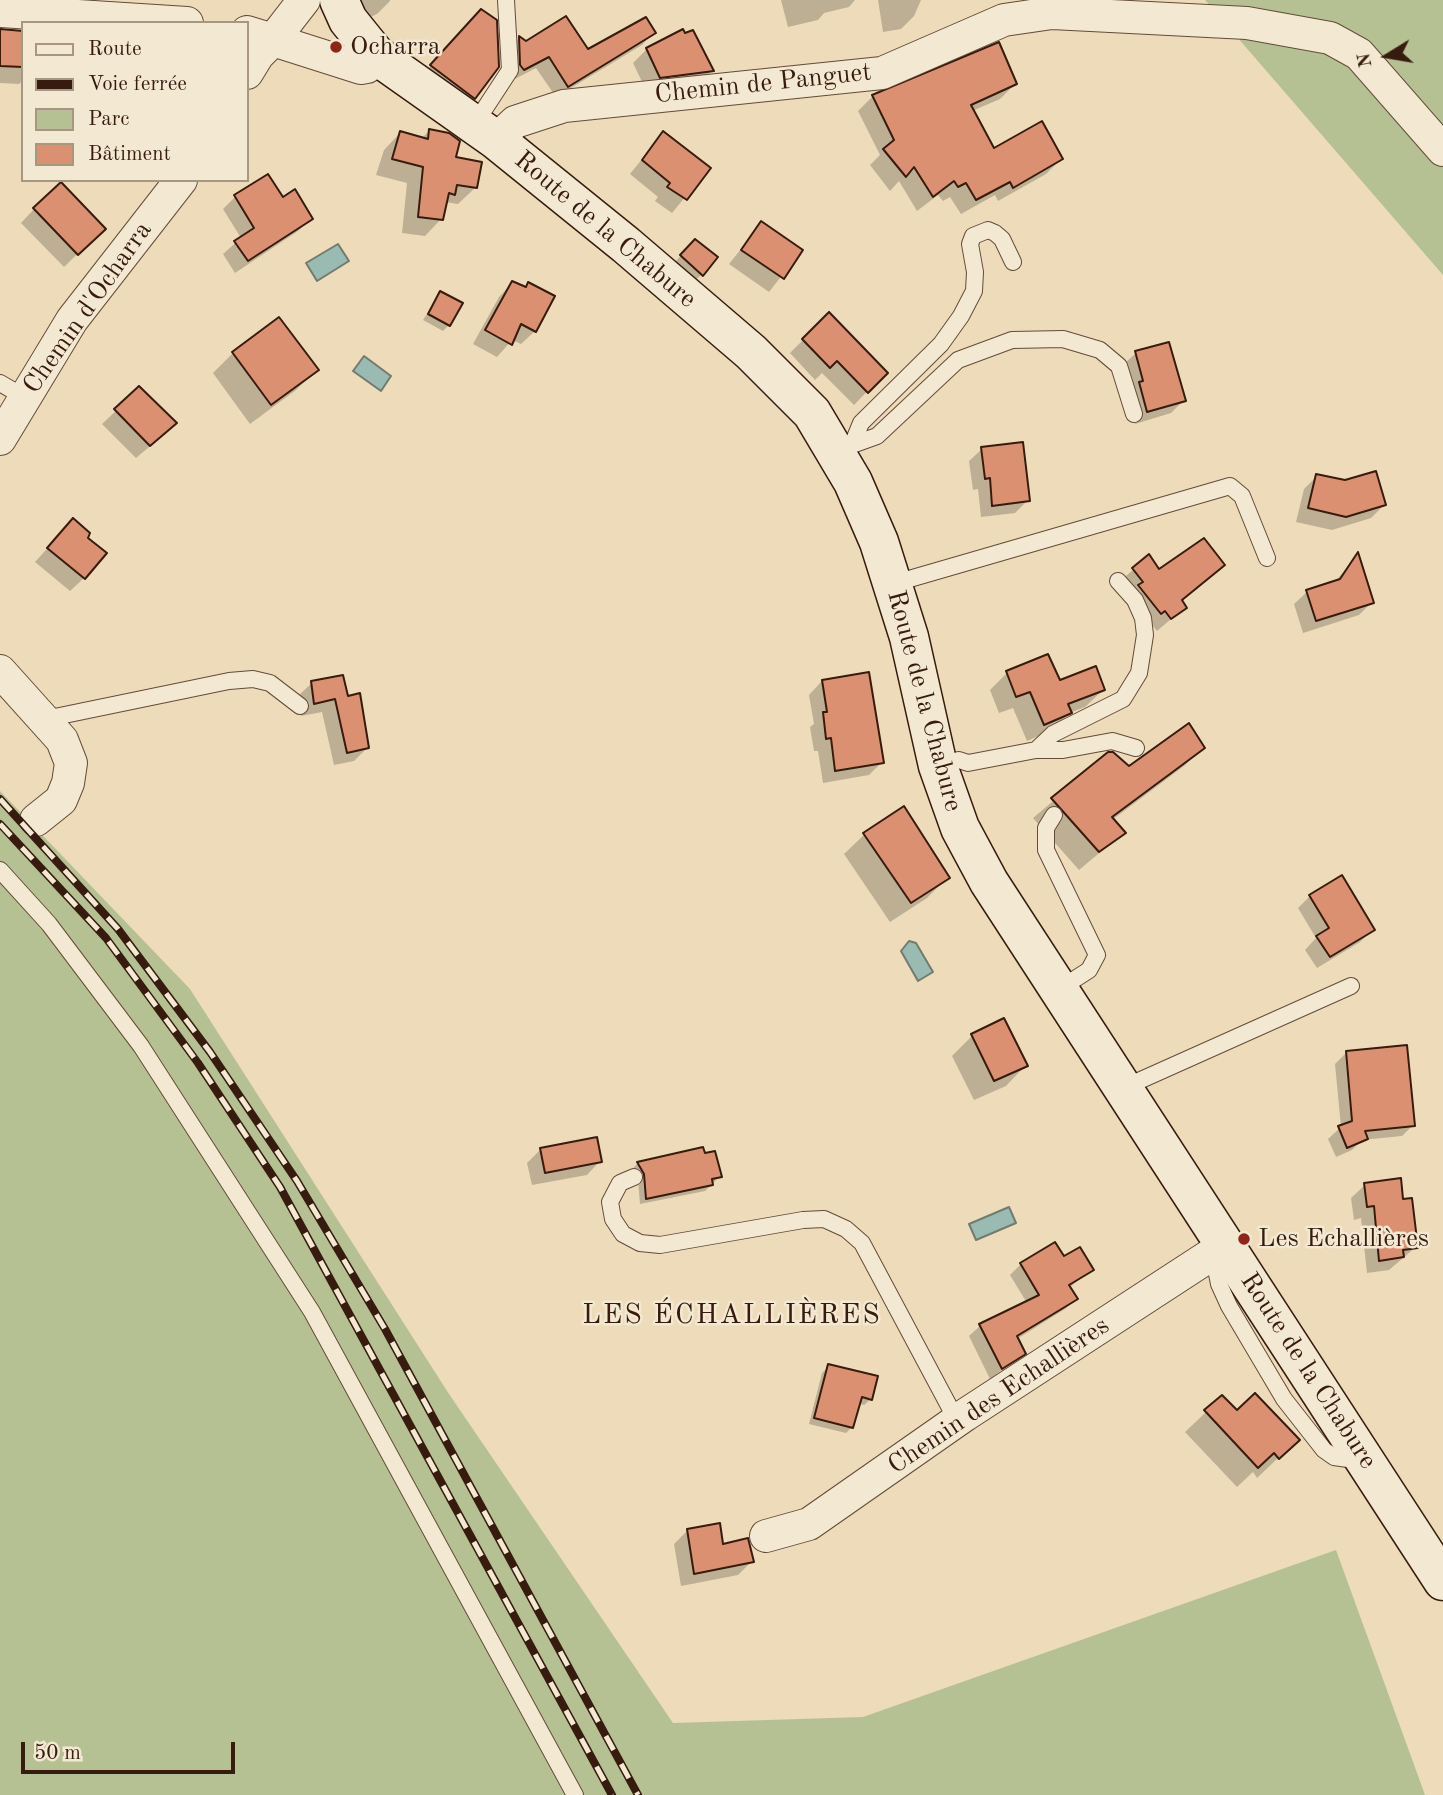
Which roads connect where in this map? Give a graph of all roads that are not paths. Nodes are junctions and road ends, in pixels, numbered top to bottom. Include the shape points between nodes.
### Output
1 (304, 0) edge
2 (339, 0) edge
3 (506, 0) edge
4 (1002, 10) edge
5 (0, 11) edge
6 (156, 21) edge
7 (260, 36) edge
8 (377, 56) junction
9 (248, 71) edge
10 (485, 132) junction
11 (1443, 150) edge
12 (179, 182) edge
13 (1013, 262) dead end
14 (12, 390) edge
15 (1135, 414) dead end
16 (0, 439) edge
17 (845, 449) junction
18 (1267, 558) dead end
19 (1118, 582) dead end
20 (892, 584) junction
21 (0, 671) edge
22 (300, 706) dead end
23 (45, 719) junction
24 (1136, 748) dead end
25 (1036, 750) junction
26 (938, 766) junction
27 (1054, 815) dead end
28 (36, 820) dead end
29 (0, 870) edge
30 (1351, 986) dead end
31 (1058, 990) junction
32 (1121, 1089) junction
33 (634, 1177) dead end
34 (1219, 1249) junction
35 (957, 1421) junction
36 (766, 1536) dead end
37 (1443, 1581) edge
38 (575, 1795) edge

1 - 7 street
2 - 8 main road, Route de la Chabure via 348,20
3 - 10 lane via 510,70
4 - 10 street, Chemin de Panguet via 882,73 564,106
4 - 11 street, Chemin de Panguet via 1233,22 1330,38 1359,54
5 - 6 street
7 - 8 street via 361,68
7 - 9 street via 258,55
8 - 10 main road, Route de la Chabure
10 - 17 main road, Route de la Chabure via 751,352
12 - 14 street, Chemin d'Ocharra
13 - 17 lane via 995,233 988,230 973,236 974,291 961,316 941,344 861,423
14 - 16 street, Chemin d'Ocharra
15 - 17 lane via 1119,366 1107,355 1063,339 1012,340 958,360 877,436
17 - 20 main road, Route de la Chabure
18 - 20 lane via 1242,496 1230,486
19 - 25 lane via 1135,600 1143,618 1139,673 1123,699 1053,734
20 - 26 main road, Route de la Chabure
21 - 23 street
22 - 23 lane via 270,683 253,679
23 - 28 street via 62,740 71,763 61,800
24 - 25 lane via 1112,741
25 - 26 lane
26 - 31 main road, Route de la Chabure via 960,828
27 - 31 lane via 1046,828 1046,850 1097,955 1089,970
29 - 38 lane via 49,924 141,1046 312,1312
30 - 32 lane
31 - 32 main road, Route de la Chabure
32 - 34 main road, Route de la Chabure
33 - 35 lane via 620,1183 610,1202 613,1219 623,1234 640,1242 660,1245 803,1220 824,1220 846,1229 862,1243
34 - 35 street, Chemin des Echallières
34 - 37 main road, Route de la Chabure
35 - 36 street, Chemin des Echallières via 809,1524

